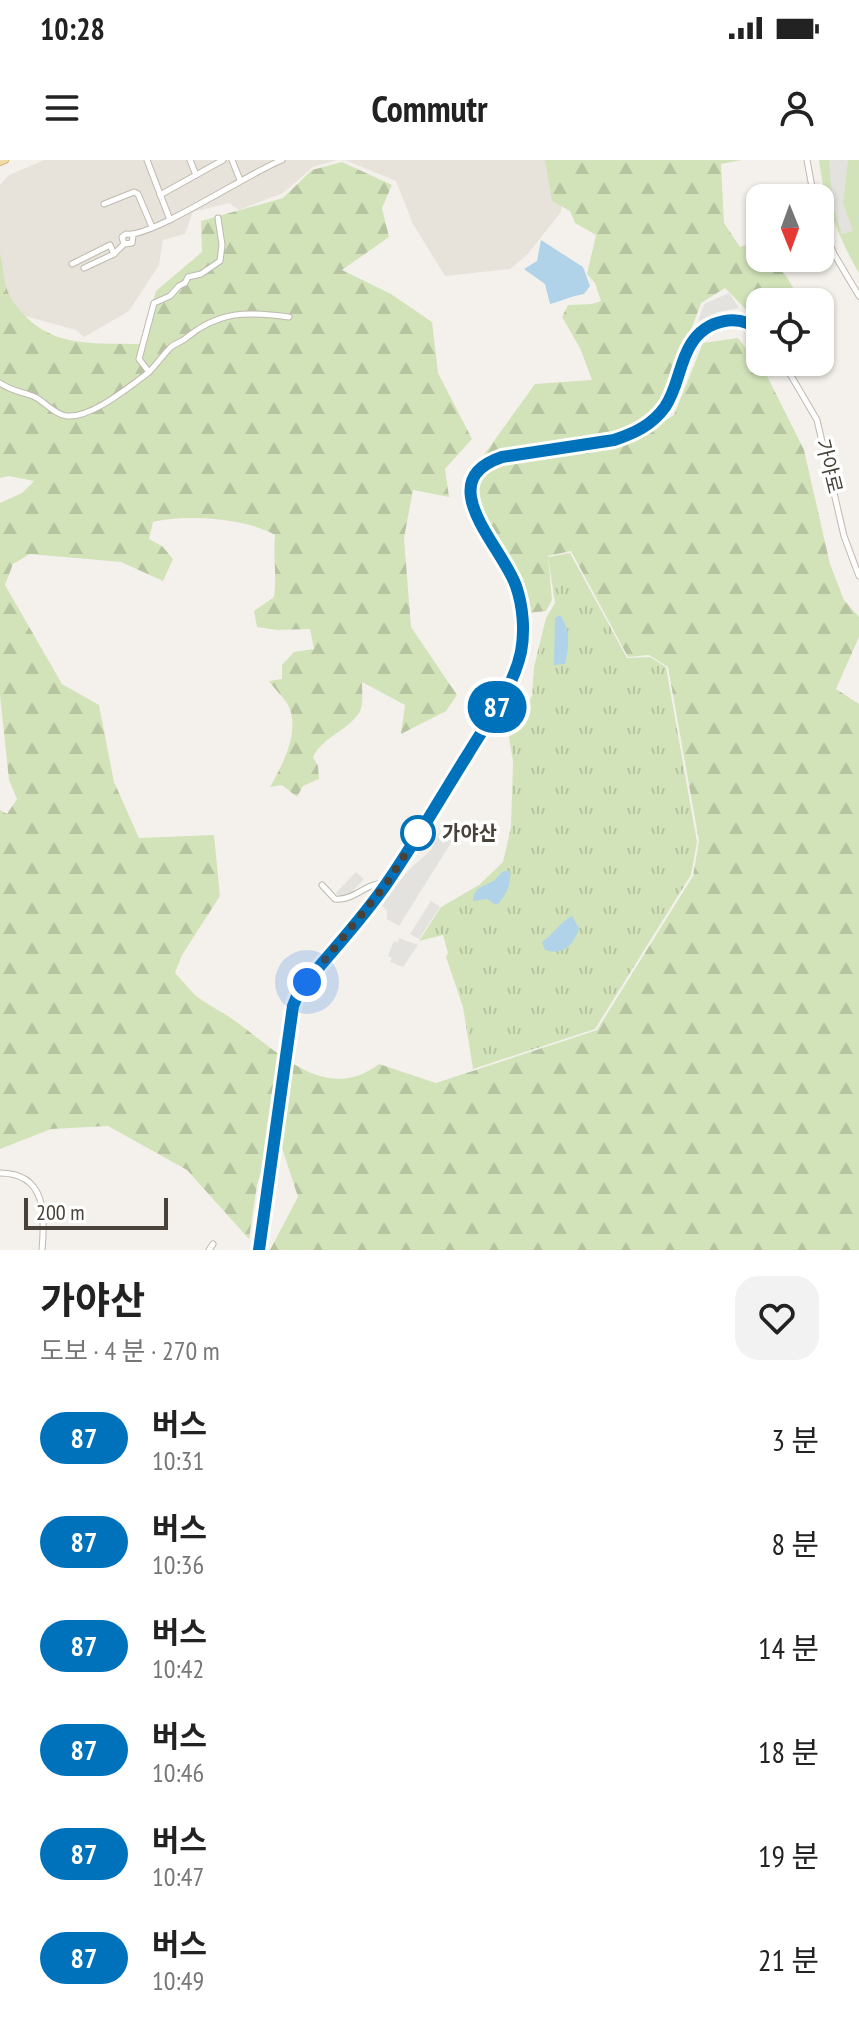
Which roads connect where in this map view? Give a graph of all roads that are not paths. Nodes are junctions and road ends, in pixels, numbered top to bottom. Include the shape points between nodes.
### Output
1 (147, 160) edge
2 (190, 160) edge
3 (223, 160) edge
4 (232, 160) edge
5 (282, 160) edge
6 (807, 160) edge
7 (268, 162) edge
8 (196, 175) junction
9 (240, 180) junction
10 (811, 184) edge
11 (160, 195) junction
12 (104, 204) dead end
13 (218, 218) dead end
14 (170, 220) junction
15 (152, 227) junction
16 (114, 254) junction
17 (834, 254) edge
18 (72, 264) dead end
19 (84, 268) dead end
20 (859, 296) edge
21 (289, 317) dead end
22 (746, 321) edge
23 (149, 372) junction
24 (791, 376) edge
25 (0, 383) edge
26 (859, 576) edge
27 (387, 883) junction
28 (322, 885) dead end
29 (289, 1032) tunnel mouth
30 (276, 1140) tunnel mouth
31 (0, 1173) edge
32 (42, 1250) edge
33 (259, 1250) edge

1 - 11 street
2 - 8 street
3 - 8 street
4 - 9 street
5 - 7 street
6 - 10 street
7 - 9 street
8 - 11 street
9 - 14 street
11 - 14 street
12 - 15 street via 134,192
13 - 23 street via 220,261 154,303 139,359
14 - 15 street
15 - 16 street via 126,234
16 - 18 street via 110,245
16 - 19 street
17 - 20 street
21 - 23 street via 247,313 214,320 171,345
22 - 27 street via 730,319 697,337 667,404 632,434 502,457 477,472 470,487 472,508 516,585 522,608 521,652 497,706
23 - 25 street via 111,400 68,417
24 - 26 street, 가야로 via 817,420 844,536
27 - 28 street via 376,882 347,900 335,899
27 - 29 street via 299,991
30 - 33 street
31 - 32 street via 19,1177 39,1195 44,1213

